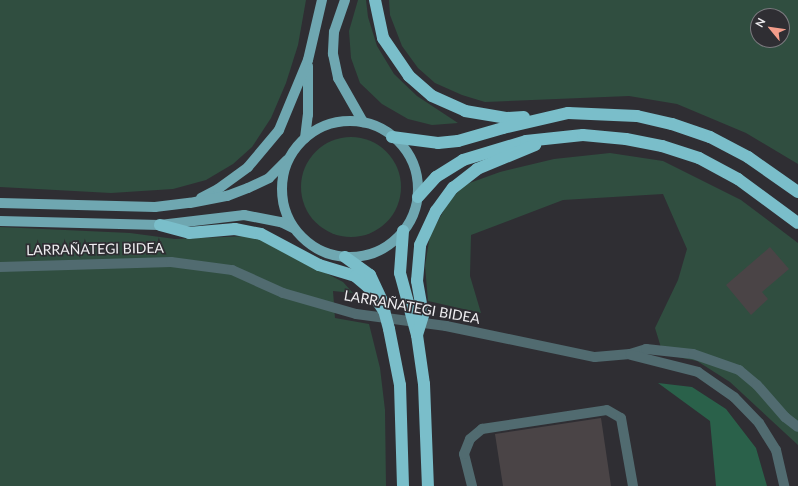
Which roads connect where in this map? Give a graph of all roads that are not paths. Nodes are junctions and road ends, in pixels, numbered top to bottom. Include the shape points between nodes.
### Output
1 (322, 0) edge
2 (345, 0) edge
3 (375, 0) edge
4 (308, 60) junction
5 (547, 117) junction
6 (363, 122) junction
7 (392, 137) junction
8 (305, 138) junction
9 (550, 140) junction
10 (289, 159) junction
11 (798, 192) edge
12 (418, 197) junction
13 (0, 203) edge
14 (190, 203) junction
15 (0, 220) edge
16 (798, 223) edge
17 (160, 224) junction
18 (293, 228) junction
19 (403, 232) junction
20 (345, 258) junction
21 (0, 267) edge
22 (384, 311) junction
23 (417, 335) junction
24 (630, 354) junction
25 (798, 427) edge
26 (403, 486) edge
27 (428, 486) edge
28 (472, 486) edge
29 (633, 486) edge
30 (784, 486) edge

1 - 4 main road
2 - 6 main road via 334,32 333,54 338,78
3 - 5 highway via 384,38 409,76 432,96 465,111 507,118
4 - 8 main road via 308,115
4 - 14 main road via 286,116 260,156 218,189
5 - 7 highway via 458,141 438,143
5 - 11 highway via 598,113 637,116 672,124 710,137 748,157
6 - 7 main road via 381,128
6 - 8 main road via 342,121 322,126
7 - 12 main road via 410,156 417,176
8 - 10 main road
9 - 12 highway via 512,144 463,160 436,177
9 - 16 highway via 583,135 626,139 662,146 699,158 738,179
9 - 23 highway via 477,169 453,188 444,200 420,245 417,281 423,314
10 - 14 main road via 269,178 248,188 227,196
10 - 18 main road via 283,176 282,194 285,212
12 - 19 main road via 413,216
13 - 14 main road via 155,207
15 - 17 main road
17 - 18 main road via 244,215 281,222
17 - 22 highway via 189,233 235,229 261,234 319,265 355,276 368,287
18 - 20 main road via 307,243 325,253
19 - 20 main road via 367,255
19 - 23 highway via 400,273
20 - 22 highway via 370,275
21 - 24 street, LARRAÑATEGI BIDEA via 171,262 232,270 283,293 356,314 446,326 595,356
22 - 26 highway via 400,385
23 - 27 highway via 424,384
24 - 25 street, LARRAÑATEGI BIDEA via 646,348 672,350 714,360 732,368 757,385
24 - 30 street via 698,372 734,397 759,423 776,450
28 - 29 street via 464,454 470,439 482,429 607,410 621,418

